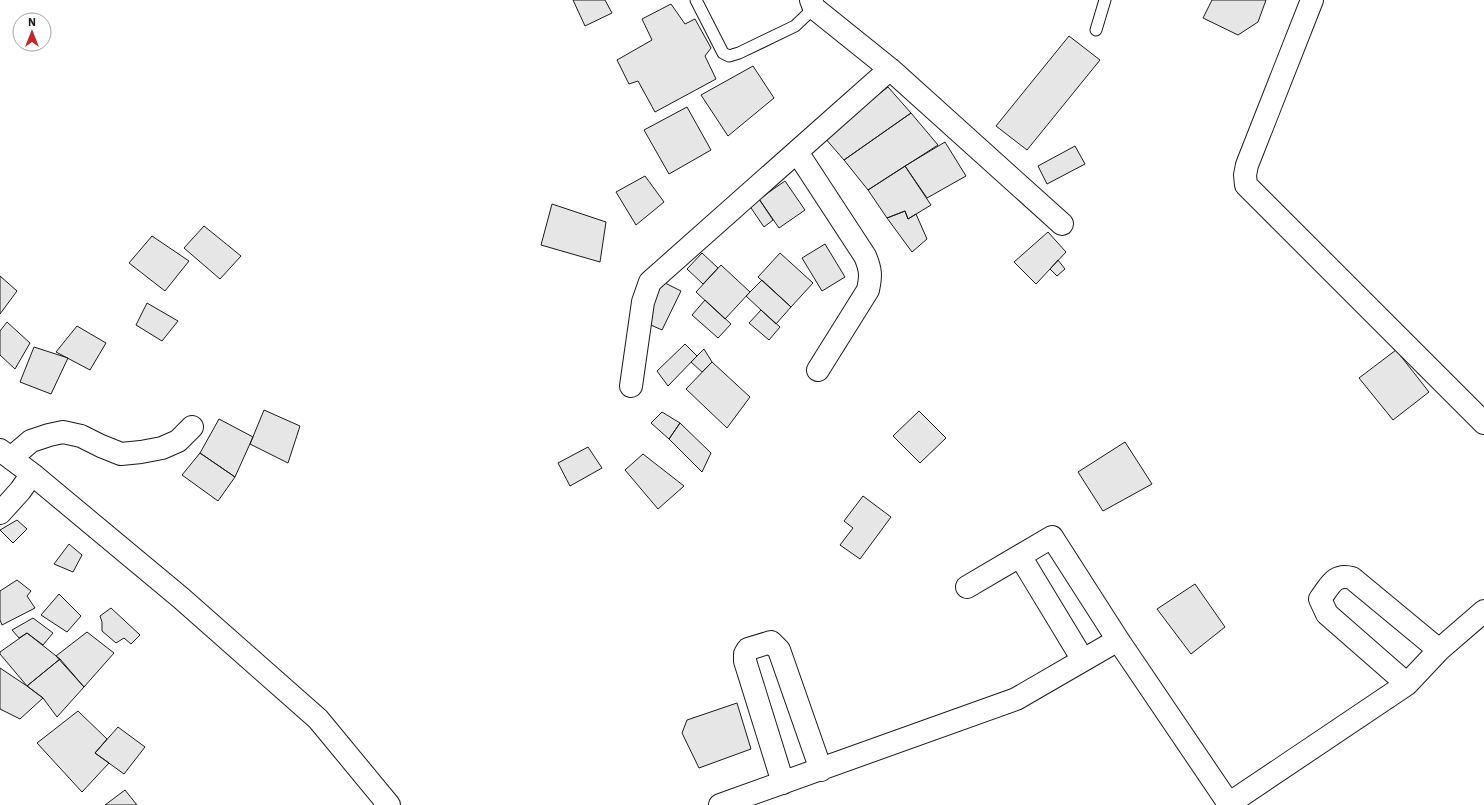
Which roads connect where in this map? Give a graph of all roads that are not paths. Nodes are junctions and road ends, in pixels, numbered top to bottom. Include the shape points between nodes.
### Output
1 (696, 0) edge
2 (1105, 0) edge
3 (1312, 0) edge
4 (812, 4) edge
5 (1096, 30) dead end
6 (890, 69) junction
7 (797, 152) junction
8 (1062, 224) dead end
9 (818, 370) dead end
10 (631, 386) dead end
11 (1484, 423) edge
12 (192, 427) dead end
13 (6, 454) edge
14 (32, 474) junction
15 (0, 513) edge
16 (1020, 556) junction
17 (966, 588) dead end
18 (1484, 611) edge
19 (1118, 640) junction
20 (1439, 650) junction
21 (1083, 660) junction
22 (1407, 684) junction
23 (821, 770) junction
24 (783, 783) junction
25 (389, 805) edge
26 (720, 805) edge
27 (1228, 805) edge

1 - 4 lane via 723,53 729,56 795,26
2 - 5 lane
3 - 11 street via 1247,165 1244,175 1246,185
4 - 6 street
6 - 7 street
6 - 8 street
7 - 9 street via 871,269 868,290
7 - 10 street via 650,282 643,302
12 - 13 street via 178,441 162,448 141,452 121,454 81,436 63,432 49,434
13 - 14 street
14 - 15 street
14 - 25 street via 181,598 318,719
16 - 17 street
16 - 19 street via 1052,537
16 - 21 street
18 - 20 street
19 - 21 street
19 - 27 street
20 - 22 street
20 - 22 street via 1352,578 1344,576 1335,579 1320,599 1327,614
21 - 23 street via 1016,699
22 - 27 street
23 - 24 street
23 - 24 street via 779,650 771,642 748,649 745,661
24 - 26 street

